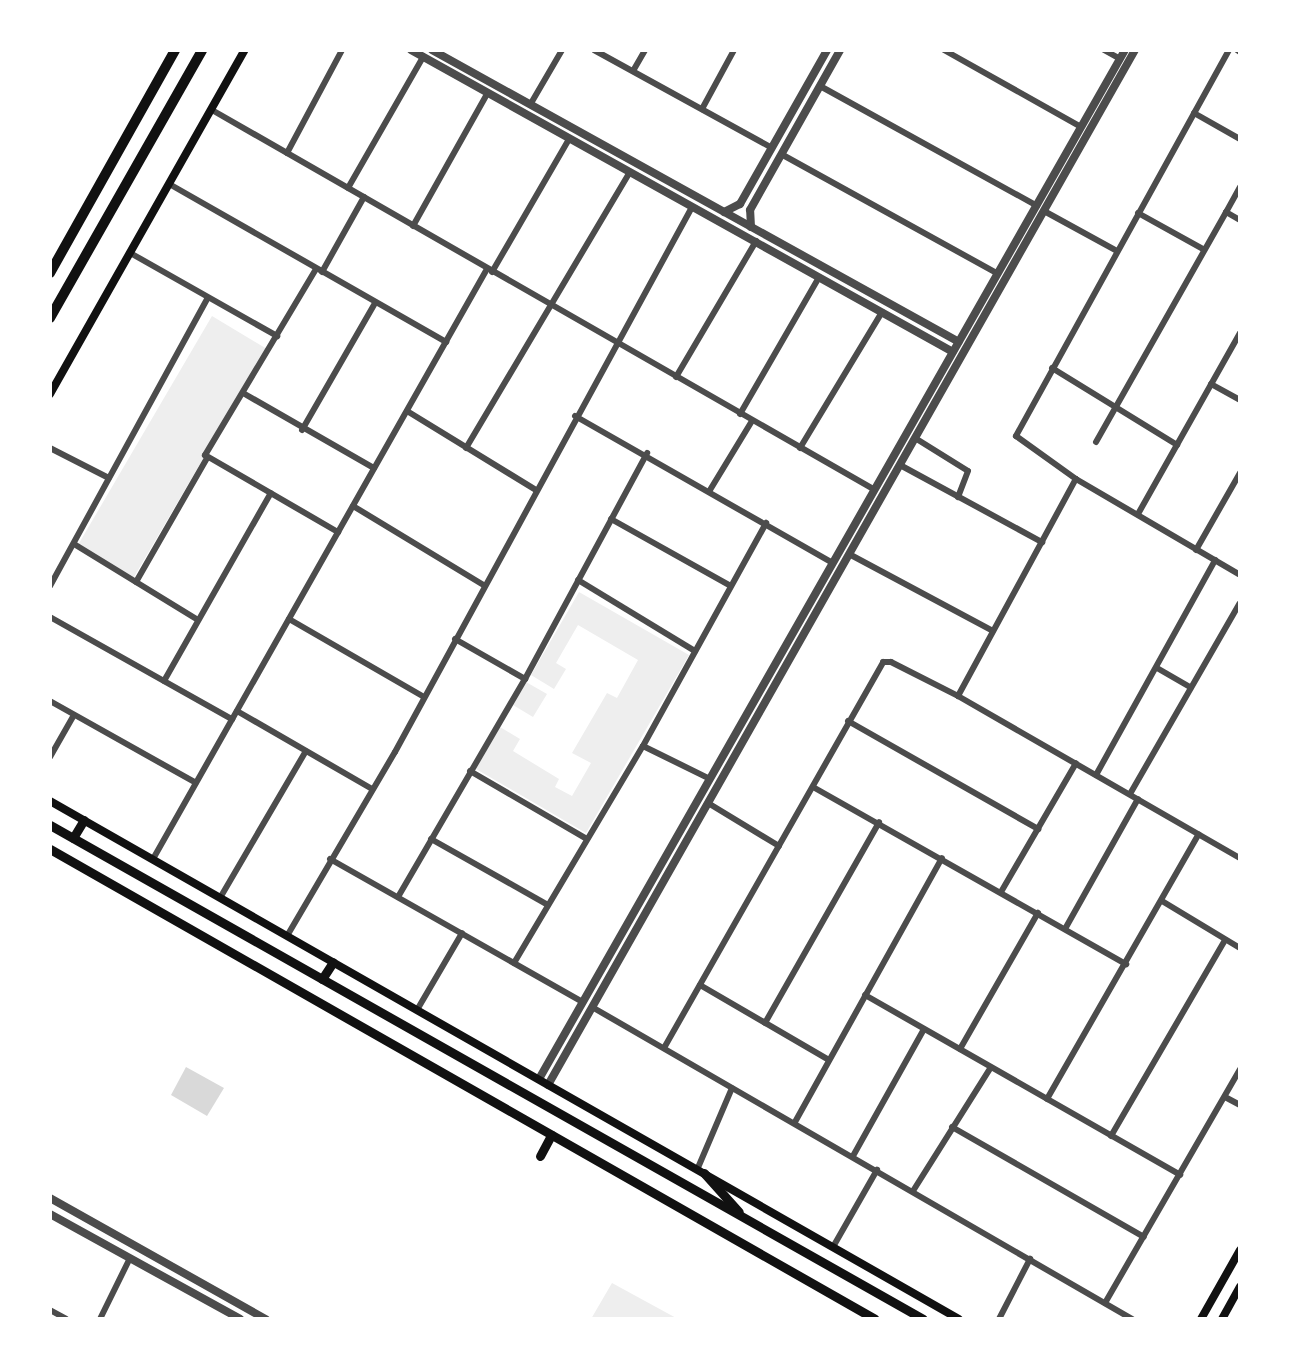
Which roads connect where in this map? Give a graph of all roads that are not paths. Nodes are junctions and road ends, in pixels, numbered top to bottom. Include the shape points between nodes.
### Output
1 (174, 50) edge
2 (202, 50) edge
3 (245, 50) edge
4 (342, 50) edge
5 (411, 50) edge
6 (432, 50) edge
7 (562, 50) edge
8 (594, 50) edge
9 (644, 50) edge
10 (734, 50) edge
11 (828, 50) edge
12 (840, 50) edge
13 (944, 50) edge
14 (1104, 50) edge
15 (1135, 50) edge
16 (1235, 51) edge
17 (1123, 54) edge
18 (423, 57) junction
19 (632, 71) junction
20 (820, 86) junction
21 (488, 94) junction
22 (530, 106) junction
23 (702, 109) junction
24 (212, 110) junction
25 (1194, 113) junction
26 (1081, 127) junction
27 (570, 139) junction
28 (1240, 139) edge
29 (772, 148) junction
30 (287, 153) junction
31 (782, 154) junction
32 (633, 168) junction
33 (1061, 172) junction
34 (171, 186) junction
35 (1240, 187) edge
36 (348, 188) junction
37 (364, 198) junction
38 (740, 204) junction
39 (692, 207) junction
40 (1040, 208) junction
41 (750, 210) junction
42 (724, 212) junction
43 (1226, 212) junction
44 (1138, 213) junction
45 (1240, 220) edge
46 (412, 226) junction
47 (750, 227) junction
48 (756, 241) junction
49 (1203, 248) junction
50 (1117, 251) junction
51 (132, 254) junction
52 (1014, 255) junction
53 (319, 270) junction
54 (490, 271) junction
55 (50, 273) edge
56 (998, 274) junction
57 (819, 277) junction
58 (208, 298) junction
59 (375, 303) junction
60 (551, 306) junction
61 (884, 308) junction
62 (50, 318) edge
63 (1240, 333) edge
64 (277, 336) junction
65 (446, 342) junction
66 (959, 342) junction
67 (618, 344) junction
68 (953, 352) junction
69 (1052, 368) junction
70 (676, 377) junction
71 (1212, 384) junction
72 (243, 393) junction
73 (50, 394) edge
74 (1240, 400) edge
75 (1118, 407) junction
76 (406, 411) junction
77 (740, 414) junction
78 (575, 416) junction
79 (752, 420) junction
80 (302, 430) junction
81 (915, 438) junction
82 (1096, 442) dead end
83 (1177, 445) junction
84 (50, 448) edge
85 (466, 448) junction
86 (800, 448) junction
87 (647, 454) junction
88 (208, 458) junction
89 (900, 465) junction
90 (374, 468) junction
91 (1240, 473) edge
92 (110, 478) junction
93 (1076, 479) junction
94 (536, 490) junction
95 (710, 490) junction
96 (875, 490) junction
97 (270, 493) junction
98 (958, 496) junction
99 (353, 506) junction
100 (1138, 514) junction
101 (611, 519) junction
102 (766, 523) junction
103 (338, 532) junction
104 (1042, 542) junction
105 (74, 544) junction
106 (1196, 550) junction
107 (849, 554) junction
108 (1215, 560) junction
109 (833, 563) junction
110 (1240, 575) edge
111 (578, 580) junction
112 (136, 582) junction
113 (50, 586) edge
114 (486, 586) junction
115 (731, 586) junction
116 (1240, 604) edge
117 (810, 613) junction
118 (50, 617) edge
119 (289, 619) junction
120 (198, 620) junction
121 (993, 631) junction
122 (455, 640) junction
123 (695, 652) junction
124 (1156, 668) junction
125 (525, 679) junction
126 (164, 681) junction
127 (1191, 688) junction
128 (958, 696) junction
129 (424, 697) junction
130 (50, 701) edge
131 (74, 715) junction
132 (235, 715) junction
133 (848, 722) junction
134 (643, 746) junction
135 (306, 750) junction
136 (50, 757) edge
137 (1076, 763) junction
138 (470, 771) junction
139 (1096, 775) junction
140 (710, 779) junction
141 (196, 783) junction
142 (813, 787) junction
143 (372, 789) junction
144 (1130, 794) junction
145 (1138, 799) junction
146 (50, 800) edge
147 (708, 803) junction
148 (84, 820) junction
149 (879, 822) junction
150 (50, 826) edge
151 (1038, 829) junction
152 (1199, 834) junction
153 (73, 838) junction
154 (431, 839) junction
155 (588, 839) junction
156 (779, 846) junction
157 (50, 848) edge
158 (671, 858) junction
159 (942, 858) junction
160 (1240, 858) edge
161 (152, 859) junction
162 (330, 859) junction
163 (1002, 892) junction
164 (398, 896) junction
165 (220, 898) junction
166 (1162, 901) junction
167 (548, 906) junction
168 (1038, 913) junction
169 (1065, 929) junction
170 (462, 933) junction
171 (287, 936) junction
172 (1225, 940) junction
173 (1240, 948) edge
174 (332, 962) junction
175 (514, 962) junction
176 (1126, 964) junction
177 (322, 979) junction
178 (700, 985) junction
179 (865, 995) junction
180 (588, 1004) junction
181 (417, 1010) junction
182 (764, 1022) junction
183 (924, 1029) junction
184 (415, 1032) junction
185 (664, 1048) junction
186 (404, 1050) junction
187 (960, 1050) junction
188 (451, 1053) junction
189 (829, 1060) junction
190 (991, 1067) junction
191 (1240, 1069) edge
192 (441, 1072) junction
193 (539, 1080) junction
194 (548, 1085) junction
195 (732, 1088) junction
196 (1226, 1097) junction
197 (1048, 1100) junction
198 (1240, 1105) edge
199 (795, 1122) junction
200 (952, 1127) junction
201 (551, 1135) junction
202 (1111, 1136) junction
203 (540, 1156) dead end
204 (852, 1156) junction
205 (877, 1170) junction
206 (700, 1172) junction
207 (1180, 1175) junction
208 (913, 1191) junction
209 (50, 1198) edge
210 (50, 1214) edge
211 (83, 1217) junction
212 (744, 1218) junction
213 (75, 1228) junction
214 (1144, 1237) junction
215 (833, 1248) junction
216 (1240, 1250) edge
217 (130, 1258) junction
218 (1030, 1259) junction
219 (1240, 1287) edge
220 (1106, 1303) junction
221 (899, 1305) junction
222 (50, 1310) edge
223 (66, 1319) edge
224 (100, 1319) edge
225 (240, 1319) edge
226 (266, 1319) edge
227 (875, 1319) edge
228 (904, 1319) edge
229 (924, 1319) edge
230 (959, 1319) edge
231 (998, 1319) edge
232 (1132, 1319) edge
233 (1201, 1319) edge
234 (1222, 1319) edge

1 - 55 highway
2 - 62 highway
3 - 24 main road
4 - 30 street
5 - 18 street
6 - 22 street
7 - 22 street
8 - 19 street
9 - 19 street
10 - 23 street
11 - 29 street
12 - 20 street
13 - 26 street
14 - 17 street
15 - 33 street
16 - 25 street
17 - 26 street
18 - 21 street
18 - 36 street
19 - 23 street
20 - 31 street
20 - 40 street
21 - 27 street
21 - 46 street
22 - 32 street
23 - 29 street
24 - 30 street
24 - 34 main road
25 - 28 street
25 - 44 street
26 - 33 street
27 - 32 street
27 - 54 street
29 - 38 street
30 - 36 street
31 - 41 street
31 - 56 street
32 - 39 street
32 - 42 street
32 - 60 street
33 - 40 street
34 - 51 main road
34 - 53 street
35 - 43 street
36 - 37 street
37 - 46 street
37 - 53 street
38 - 41 street
38 - 42 street
39 - 48 street
39 - 67 street
40 - 50 street
40 - 52 street
41 - 47 street
42 - 47 street
43 - 45 street
43 - 49 street
44 - 49 street
44 - 50 street
46 - 54 street
47 - 61 street
48 - 57 street
48 - 70 street
49 - 75 street
50 - 69 street
51 - 58 street
51 - 73 main road
52 - 56 street
52 - 81 street
53 - 59 street
53 - 64 street
54 - 60 street
54 - 65 street
56 - 66 street
57 - 61 street
57 - 77 street
58 - 64 street
58 - 92 street
59 - 65 street
59 - 80 street
60 - 67 street
60 - 85 street
61 - 66 street
61 - 68 street
61 - 86 street
63 - 71 street
64 - 72 street
65 - 76 street
66 - 68 street
67 - 70 street
67 - 78 street
68 - 96 street
69 - 75 street
69 - 93 street via 1016,436
70 - 77 street
71 - 74 street
71 - 83 street
72 - 80 street
72 - 88 street
75 - 82 street
75 - 83 street
76 - 85 street
76 - 90 street
77 - 79 street
78 - 87 street
78 - 94 street
79 - 86 street
79 - 95 street
80 - 90 street
81 - 89 street
81 - 98 street via 968,471
83 - 100 street
84 - 92 street
85 - 94 street
86 - 96 street
87 - 95 street
87 - 101 street
88 - 97 street
88 - 112 street
89 - 98 street
89 - 107 street
90 - 99 street
91 - 106 street
92 - 105 street
93 - 100 street
93 - 104 street
94 - 114 street
95 - 102 street
96 - 109 street
97 - 103 street
97 - 120 street
98 - 104 street
99 - 103 street
99 - 114 street
100 - 106 street
101 - 111 street
101 - 115 street
102 - 109 street
102 - 115 street
103 - 119 street
104 - 121 street
105 - 112 street
105 - 113 street
106 - 108 street
107 - 117 street
107 - 121 street
108 - 110 street
108 - 124 street
109 - 117 street
111 - 123 street
111 - 125 street
112 - 120 street
114 - 122 street
115 - 123 street
116 - 127 street
117 - 140 street
117 - 147 street
118 - 126 street
119 - 129 street
119 - 132 street
120 - 126 street
121 - 128 street
122 - 125 street
122 - 129 street
123 - 134 street
124 - 127 street
124 - 139 street
125 - 138 street
126 - 132 street
127 - 144 street
128 - 133 street via 883,662
128 - 137 street
129 - 143 street
130 - 131 street
131 - 136 street
131 - 141 street
132 - 135 street
132 - 141 street
133 - 142 street
133 - 151 street
134 - 140 street
134 - 155 street
135 - 143 street
135 - 165 street
137 - 139 street
137 - 151 street
138 - 154 street
138 - 155 street
139 - 144 street
140 - 158 street
141 - 161 street
142 - 149 street
142 - 156 street
143 - 162 street
144 - 145 street
145 - 152 street
145 - 169 street
146 - 148 main road
147 - 156 street
147 - 158 street
148 - 153 main road
148 - 161 main road
149 - 159 street
149 - 182 street
150 - 153 main road
151 - 163 street
152 - 160 street
152 - 166 street
153 - 177 main road
154 - 164 street
154 - 167 street
155 - 167 street
156 - 178 street
157 - 186 main road
158 - 180 street
159 - 163 street
159 - 179 street
161 - 165 main road
162 - 164 street
162 - 171 street
163 - 168 street
164 - 170 street
165 - 171 main road
166 - 172 street
166 - 176 street
167 - 175 street
168 - 169 street
168 - 187 street
169 - 176 street
170 - 175 street
170 - 181 street
171 - 174 main road
172 - 173 street
172 - 202 street
174 - 177 main road
174 - 181 main road
175 - 180 street
176 - 197 street
177 - 184 main road
178 - 182 street
178 - 185 street
179 - 183 street
179 - 189 street
180 - 185 street
180 - 193 street
180 - 194 street
181 - 193 main road
182 - 189 street
183 - 187 street
183 - 204 street
184 - 186 main road via 418,1046
184 - 188 main road
185 - 195 street
186 - 192 main road
187 - 190 street
188 - 192 main road via 438,1057
188 - 212 main road
189 - 199 street
190 - 197 street
190 - 200 street
191 - 196 street
192 - 201 main road
193 - 194 main road
194 - 206 main road
195 - 199 street
195 - 206 street
196 - 198 street
196 - 207 street
197 - 202 street
199 - 204 street
200 - 208 street
200 - 214 street
201 - 203 main road
201 - 227 main road
202 - 207 street
204 - 205 street
205 - 208 street
205 - 215 street
206 - 212 main road
206 - 215 main road
207 - 214 street
208 - 218 street
209 - 211 street
210 - 213 street
211 - 213 street
211 - 226 street
212 - 221 main road
213 - 217 street
214 - 220 street
215 - 230 main road
216 - 233 main road
217 - 224 street
217 - 225 street
218 - 220 street
218 - 231 street
219 - 234 main road
220 - 232 street
221 - 228 main road
221 - 229 main road
222 - 223 street

